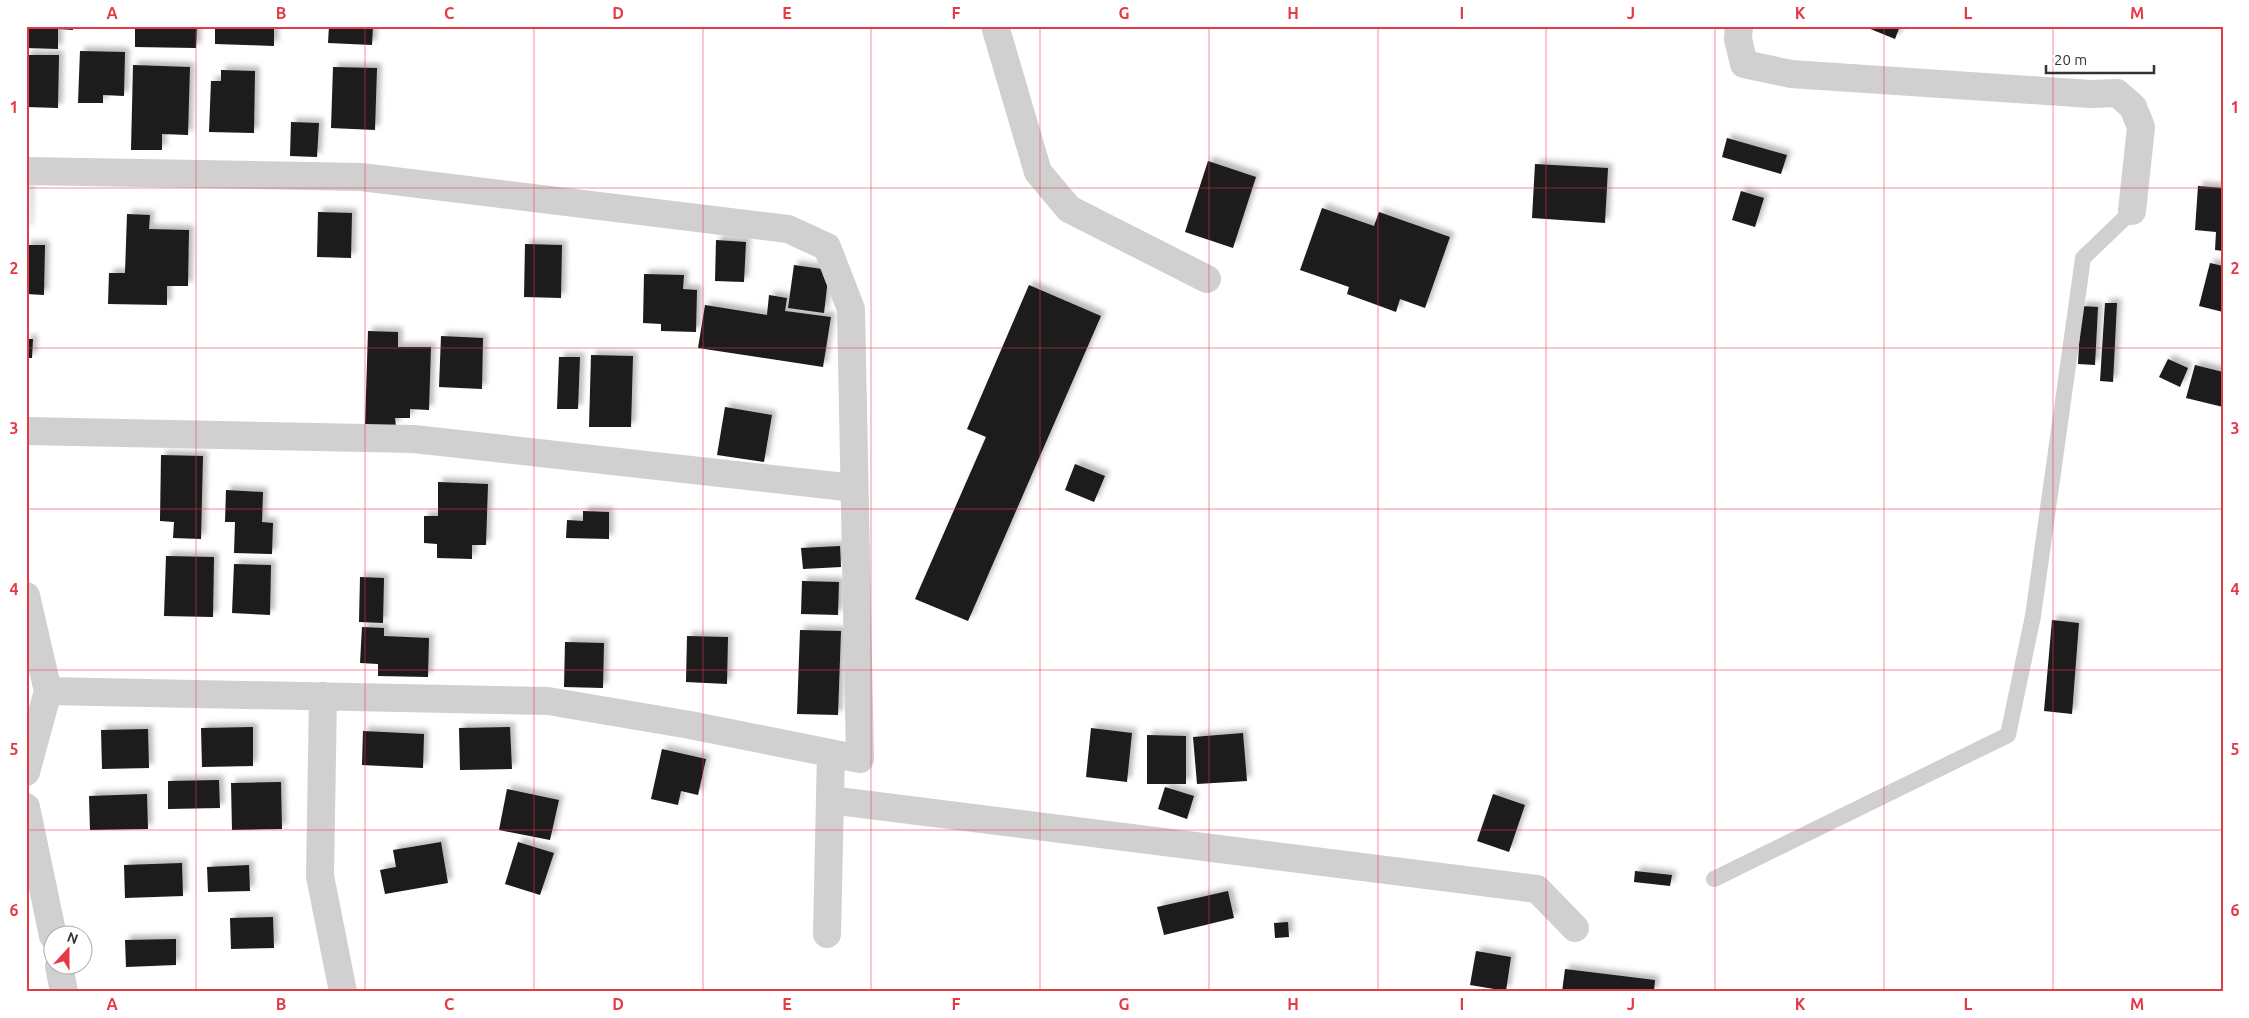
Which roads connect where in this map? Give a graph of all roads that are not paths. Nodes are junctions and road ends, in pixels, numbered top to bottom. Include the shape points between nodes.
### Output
1 (995, 26) edge
2 (1739, 26) edge
3 (26, 171) edge
4 (2132, 211) joint
5 (1207, 279) dead end
6 (26, 431) edge
7 (854, 488) junction
8 (26, 596) edge
9 (48, 691) junction
10 (322, 696) junction
11 (831, 753) junction
12 (26, 772) edge
13 (830, 800) junction
14 (26, 807) edge
15 (1714, 879) dead end
16 (50, 926) edge
17 (1575, 928) dead end
18 (827, 934) dead end
19 (61, 976) edge
20 (64, 992) edge
21 (343, 992) edge

1 - 5 street via 1038,172 1069,209
2 - 4 street via 1738,39 1744,64 1791,74 2117,93 2133,107 2141,127
3 - 7 street via 361,177 788,229 827,247 851,310
4 - 15 lane via 2083,258 2033,616 2008,735
6 - 7 street via 414,439
7 - 11 street via 860,759
8 - 9 street
9 - 10 street
9 - 12 street
10 - 11 street via 548,701
10 - 21 street via 320,876
11 - 13 street
13 - 17 street via 1538,889
13 - 18 street
14 - 16 street
19 - 20 street

